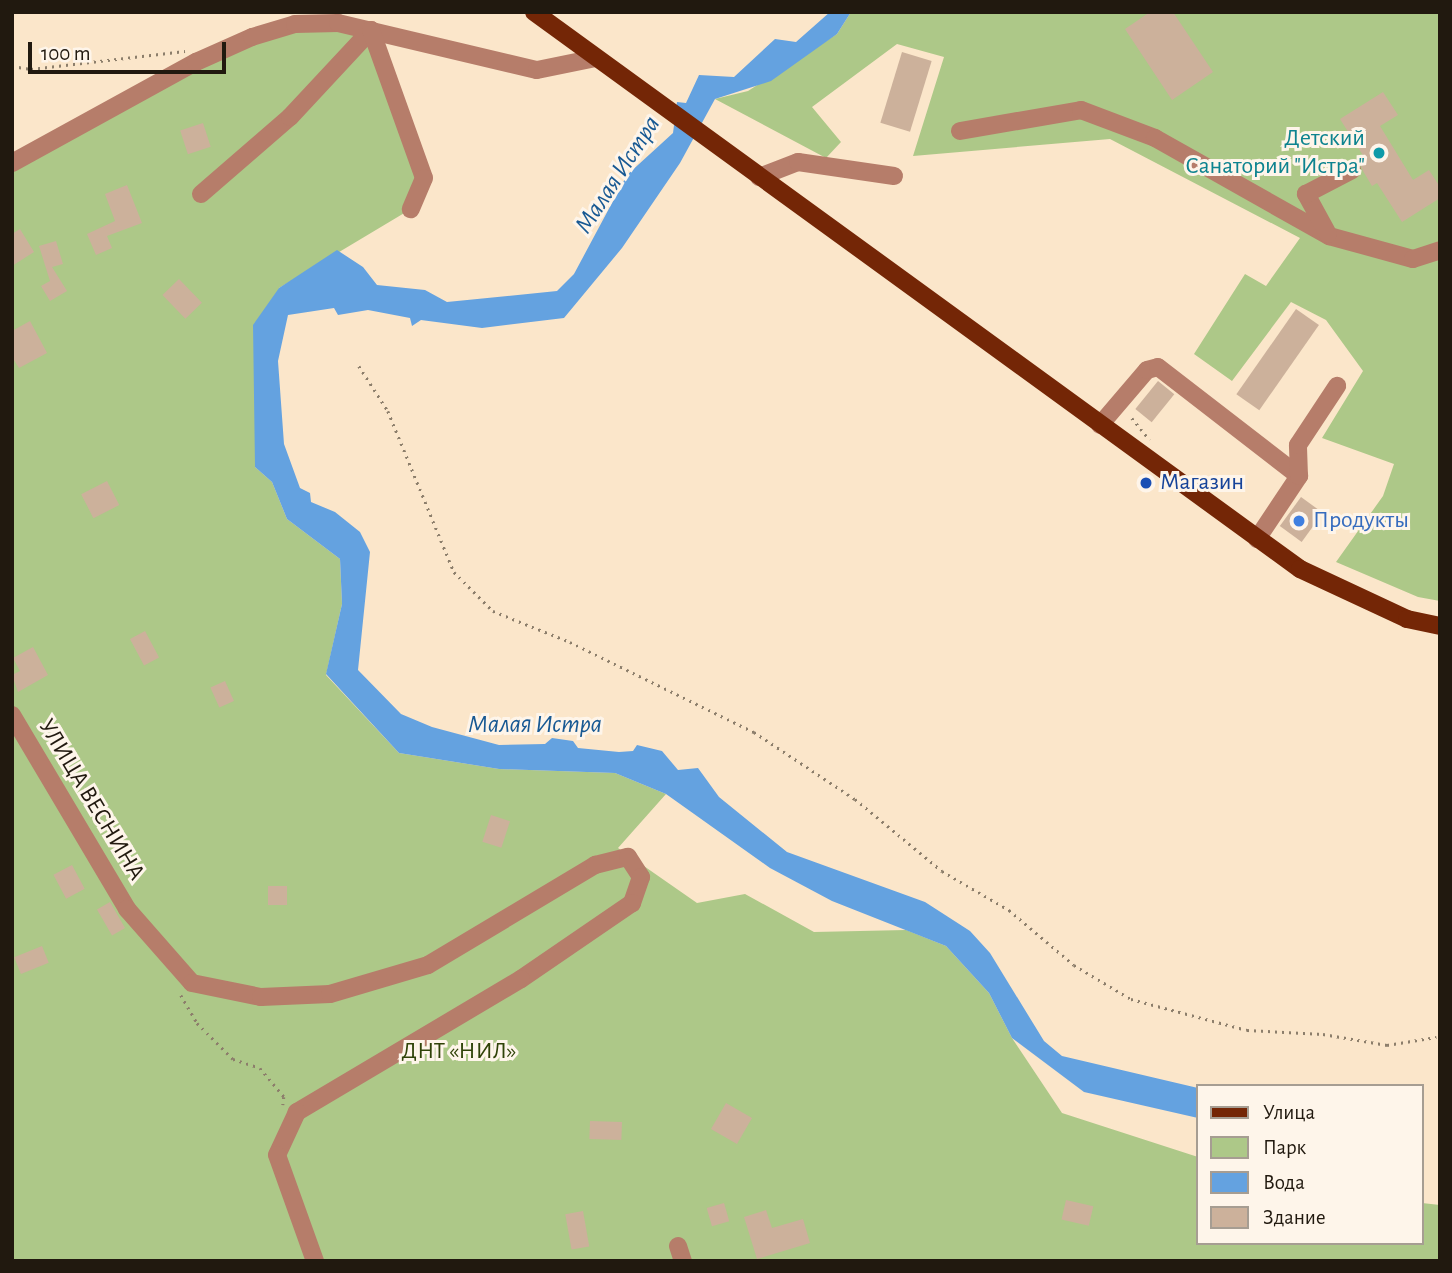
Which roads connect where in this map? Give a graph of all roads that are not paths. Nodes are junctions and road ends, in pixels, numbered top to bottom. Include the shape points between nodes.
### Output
1 (365, 12) edge
2 (534, 12) edge
3 (372, 30) junction
4 (596, 58) junction
5 (960, 131) dead end
6 (12, 163) edge
7 (1352, 170) dead end
8 (751, 172) junction
9 (894, 176) dead end
10 (201, 194) dead end
11 (411, 209) dead end
12 (1329, 236) junction
13 (1440, 250) edge
14 (1336, 386) dead end
15 (1100, 425) junction
16 (1299, 476) junction
17 (1257, 539) junction
18 (1440, 626) edge
19 (14, 722) edge
20 (315, 1261) edge

1 - 3 street
2 - 4 main road
3 - 4 street via 537,70
3 - 6 street via 338,23 295,24 252,37 196,62
3 - 10 street via 290,117
3 - 11 street via 424,178
4 - 8 main road
5 - 12 street via 1081,110 1155,138
7 - 12 street via 1306,194
8 - 9 street via 797,162
8 - 15 main road
12 - 13 street via 1413,259
14 - 16 street via 1298,445
15 - 16 street via 1147,370 1158,367
15 - 17 main road
16 - 17 street
17 - 18 main road via 1344,592 1406,619
19 - 20 street, УЛИЦА ВЕСНИНА via 127,909 191,983 261,997 330,994 428,965 595,865 628,857 641,877 632,903 555,956 297,1112 277,1155

